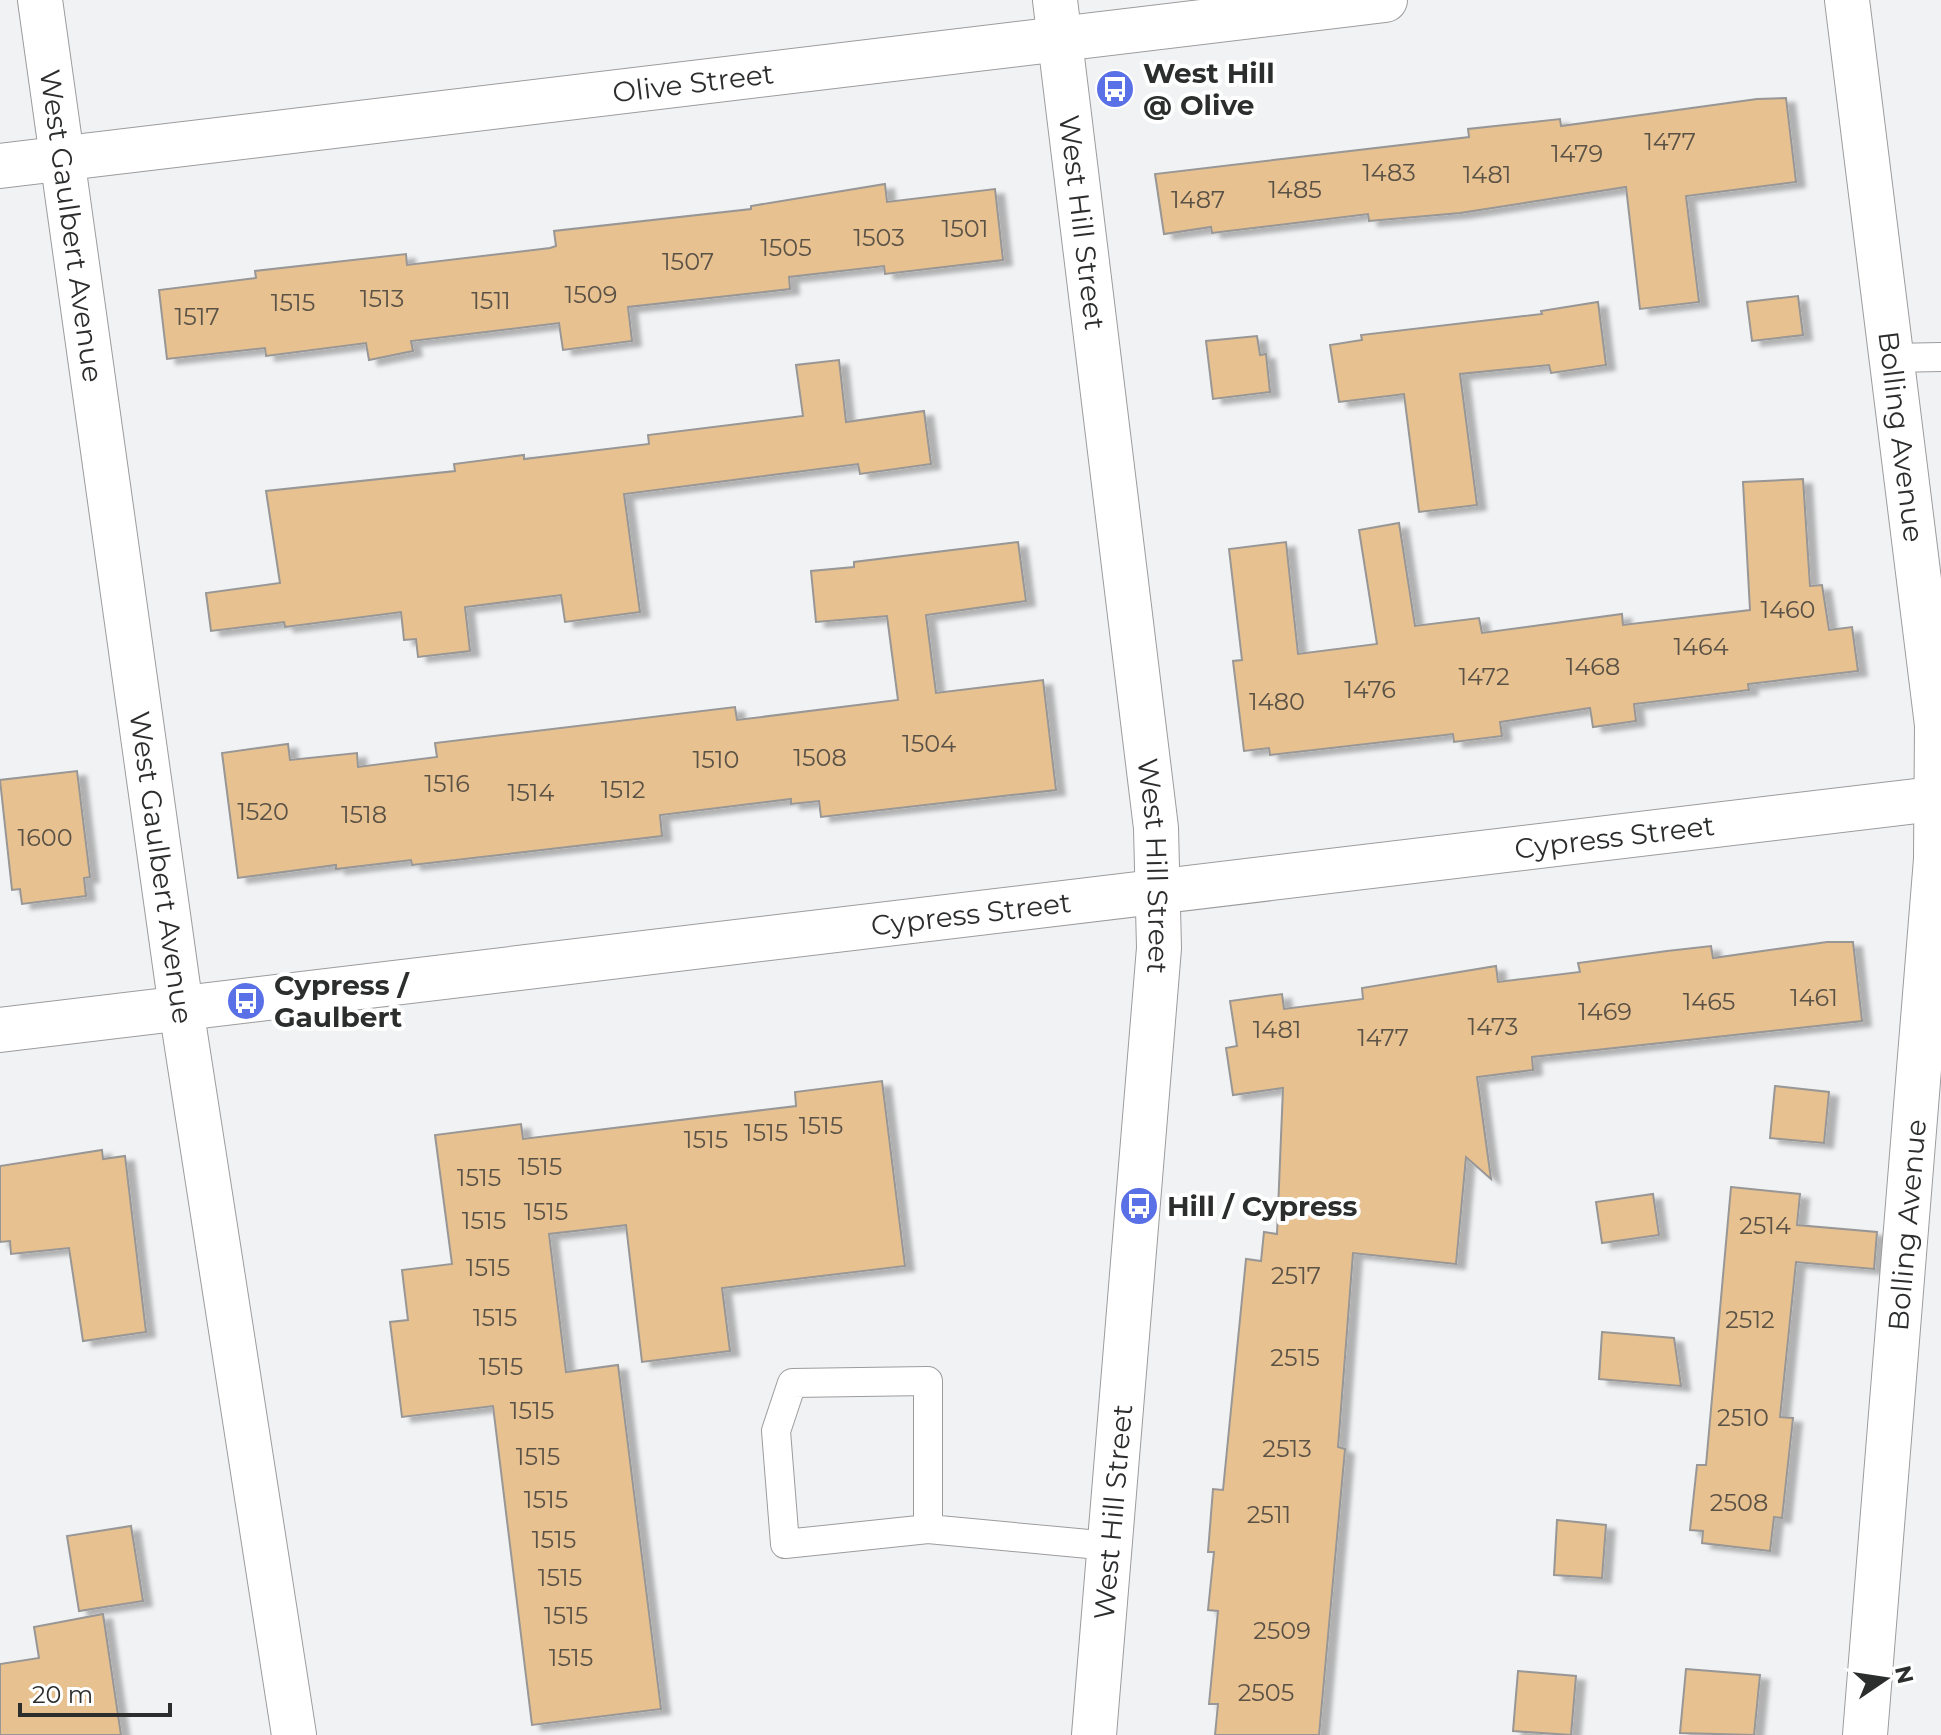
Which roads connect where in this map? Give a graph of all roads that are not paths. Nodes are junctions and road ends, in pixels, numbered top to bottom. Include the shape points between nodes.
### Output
1 (40, 0) edge
2 (1385, 0) edge
3 (1847, 0) edge
4 (1058, 20) edge
5 (62, 158) junction
6 (0, 166) edge
7 (1941, 357) edge
8 (1892, 358) junction
9 (1939, 798) edge
10 (1157, 892) junction
11 (181, 1008) junction
12 (0, 1030) edge
13 (928, 1529) junction
14 (1110, 1546) junction
15 (294, 1735) edge
16 (1094, 1735) edge
17 (1865, 1735) edge

1 - 5 street, West Gaulbert Avenue
2 - 4 street, Olive Street
3 - 8 street, Bolling Avenue
4 - 5 street, Olive Street
4 - 10 street, West Hill Street via 1156,828
5 - 6 street, Olive Street
5 - 11 street, West Gaulbert Avenue
7 - 8 lane
8 - 9 street, Bolling Avenue via 1937,725
9 - 10 street, Cypress Street
9 - 17 street, Bolling Avenue
10 - 11 street, Cypress Street
10 - 14 street, West Hill Street via 1159,948
11 - 12 street, Cypress Street
11 - 15 street, West Gaulbert Avenue
13 - 13 lane via 928,1381 792,1383 776,1431 785,1544
13 - 14 lane
14 - 16 street, West Hill Street

